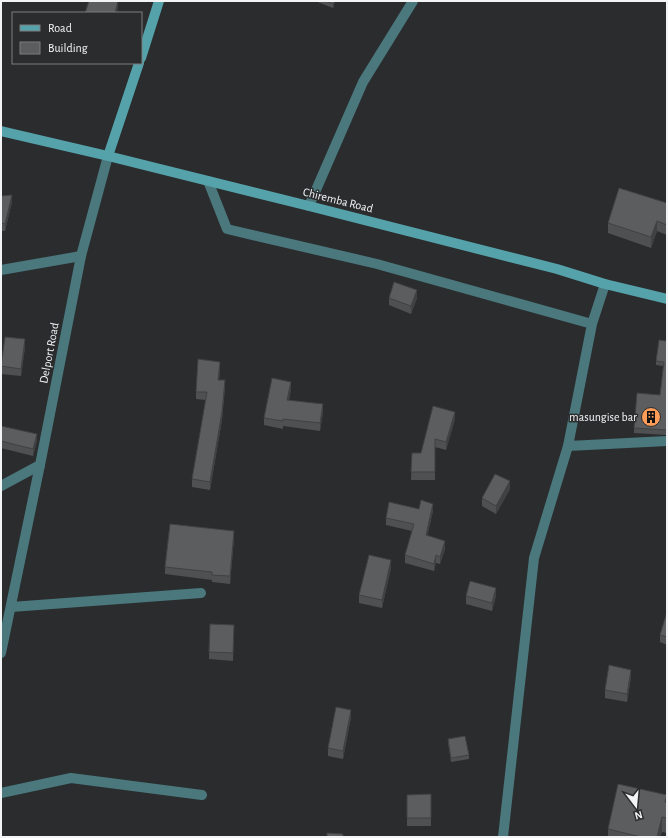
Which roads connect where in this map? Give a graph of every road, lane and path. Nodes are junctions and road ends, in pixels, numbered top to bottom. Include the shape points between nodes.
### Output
1 (159, 1) edge
2 (413, 1) edge
3 (142, 55) edge
4 (139, 64) edge
5 (1, 131) edge
6 (108, 156) junction
7 (208, 181) junction
8 (309, 206) junction
9 (81, 256) junction
10 (1, 270) edge
11 (605, 284) junction
12 (667, 299) edge
13 (592, 324) junction
14 (667, 441) edge
15 (568, 446) junction
16 (40, 465) junction
17 (1, 486) edge
18 (201, 593) dead end
19 (11, 607) junction
20 (1, 653) edge
21 (1, 793) edge
22 (202, 795) dead end
23 (503, 837) edge

1 - 3 main road
2 - 8 street via 363,82
4 - 6 main road, Delport Road
5 - 6 main road, Chiremba Road
6 - 7 main road, Chiremba Road
6 - 9 street, Delport Road
7 - 8 main road, Chiremba Road
7 - 13 street via 226,229 377,264
8 - 11 main road, Chiremba Road via 556,269
9 - 10 street
9 - 16 street, Delport Road
11 - 12 main road, Chiremba Road
11 - 13 street
13 - 15 street
14 - 15 street
15 - 23 street via 534,558
16 - 17 street
16 - 19 street, Delport Road
18 - 19 street
19 - 20 street, Delport Road
21 - 22 street via 71,778

